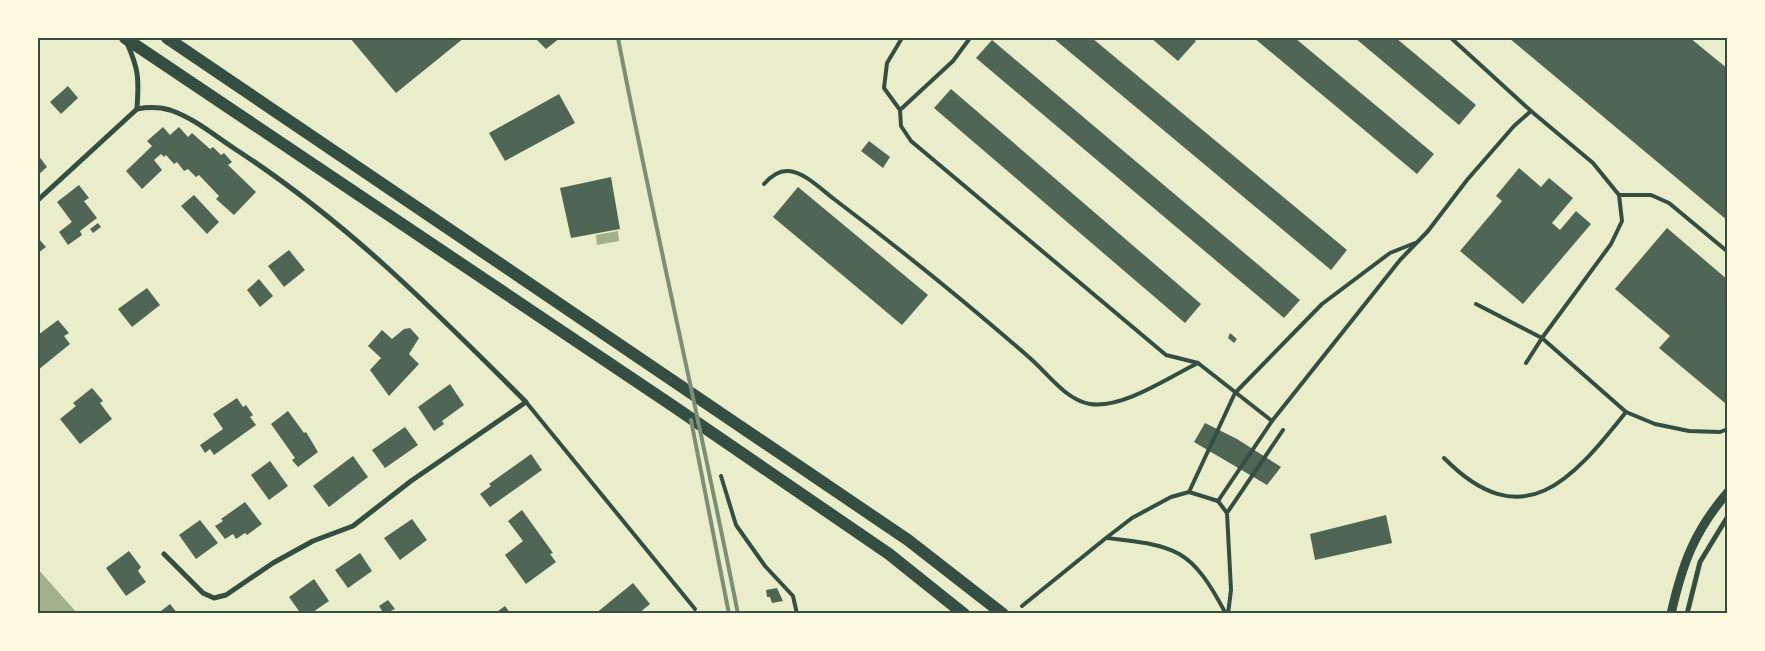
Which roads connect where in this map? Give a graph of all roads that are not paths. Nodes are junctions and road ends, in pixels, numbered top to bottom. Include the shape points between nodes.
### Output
1 (125, 38) edge
2 (902, 38) edge
3 (970, 38) edge
4 (1452, 38) edge
5 (173, 39) edge
6 (137, 109) junction
7 (900, 110) junction
8 (1531, 111) junction
9 (764, 184) dead end
10 (1619, 195) junction
11 (38, 200) edge
12 (1418, 242) junction
13 (1728, 252) edge
14 (1476, 304) dead end
15 (1542, 338) junction
16 (1198, 363) junction
17 (1526, 363) dead end
18 (1235, 392) junction
19 (526, 402) junction
20 (1626, 412) junction
21 (1272, 421) junction
22 (1283, 430) dead end
23 (1728, 430) edge
24 (1444, 458) dead end
25 (721, 476) dead end
26 (1189, 492) junction
27 (1728, 492) edge
28 (1218, 501) junction
29 (1227, 512) junction
30 (1728, 516) edge
31 (1106, 538) junction
32 (164, 554) dead end
33 (1022, 606) dead end
34 (694, 609) dead end
35 (797, 614) edge
36 (964, 614) edge
37 (1003, 614) edge
38 (1227, 614) edge
39 (1671, 614) edge
40 (1687, 614) edge

1 - 6 street via 137,66
1 - 36 main road via 404,223 889,554
2 - 7 lane via 887,63 884,88
3 - 7 lane via 953,61
4 - 8 lane
5 - 37 main road via 900,535
6 - 11 street
6 - 19 street via 169,110 183,116 259,164 390,267
7 - 16 lane via 901,126 911,141 1166,355
8 - 10 lane via 1593,163
8 - 12 lane via 1466,180
9 - 16 lane via 778,172 790,170 807,179 1032,359 1070,396 1089,404 1122,400
10 - 13 lane via 1650,195 1669,203
10 - 15 lane via 1622,221 1612,244
12 - 18 lane via 1390,253 1322,304
12 - 21 lane via 1400,260
14 - 15 lane
15 - 17 lane
15 - 20 lane
16 - 18 lane
18 - 21 lane
18 - 26 lane
19 - 32 street via 411,481 353,526 313,541 226,595 214,598 203,594
19 - 34 lane
20 - 23 lane via 1655,424 1689,431
20 - 24 lane via 1596,450 1543,493 1527,497 1493,493 1474,484
21 - 28 lane
22 - 29 lane
25 - 35 lane via 736,525 764,566 793,596
26 - 28 lane
26 - 31 lane via 1172,497 1132,518
27 - 39 street via 1700,528 1678,580
28 - 29 lane
29 - 38 lane via 1231,590
30 - 40 street via 1700,562
31 - 33 lane
31 - 38 lane via 1164,546 1186,556 1211,586

